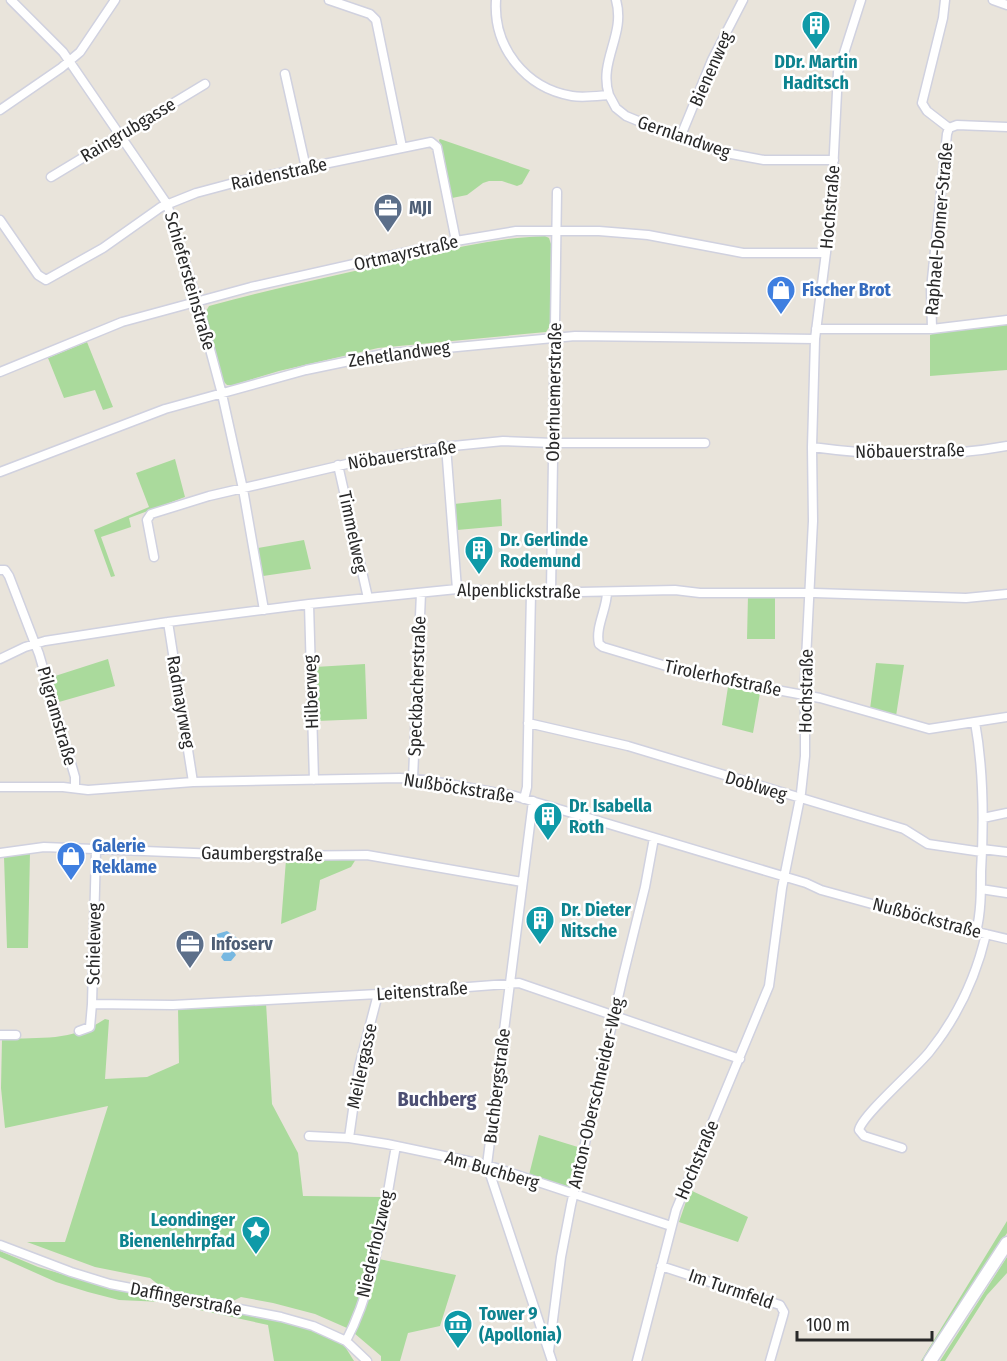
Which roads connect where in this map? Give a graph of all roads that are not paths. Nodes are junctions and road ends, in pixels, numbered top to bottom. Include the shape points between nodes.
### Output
1 (11, 0) edge
2 (115, 0) edge
3 (329, 0) edge
4 (496, 0) edge
5 (616, 0) edge
6 (743, 0) edge
7 (861, 0) edge
8 (945, 0) edge
9 (993, 0) edge
10 (1007, 5) edge
11 (70, 61) junction
12 (285, 74) dead end
13 (205, 84) dead end
14 (609, 95) junction
15 (0, 110) edge
16 (1007, 127) edge
17 (949, 128) junction
18 (120, 135) junction
19 (680, 138) junction
20 (402, 147) junction
21 (834, 160) junction
22 (306, 168) junction
23 (51, 177) dead end
24 (557, 192) dead end
25 (167, 204) junction
26 (0, 220) edge
27 (556, 230) junction
28 (456, 241) junction
29 (826, 253) junction
30 (197, 301) junction
31 (1007, 321) edge
32 (816, 329) junction
33 (932, 329) junction
34 (554, 337) junction
35 (815, 339) junction
36 (0, 372) edge
37 (222, 393) junction
38 (553, 443) junction
39 (705, 444) dead end
40 (446, 446) junction
41 (1007, 446) edge
42 (812, 447) junction
43 (338, 465) junction
44 (0, 472) edge
45 (243, 489) junction
46 (154, 557) dead end
47 (0, 570) edge
48 (457, 589) junction
49 (551, 592) junction
50 (607, 592) junction
51 (421, 593) junction
52 (531, 593) junction
53 (810, 593) junction
54 (1007, 594) edge
55 (368, 598) junction
56 (309, 604) junction
57 (264, 610) junction
58 (168, 622) junction
59 (35, 644) junction
60 (0, 659) edge
61 (806, 695) junction
62 (1007, 717) edge
63 (975, 722) junction
64 (528, 723) junction
65 (413, 778) junction
66 (314, 780) junction
67 (193, 782) junction
68 (0, 787) edge
69 (75, 788) junction
70 (524, 799) junction
71 (799, 799) junction
72 (533, 801) junction
73 (1007, 813) edge
74 (983, 818) junction
75 (654, 837) junction
76 (96, 850) junction
77 (982, 850) junction
78 (1007, 852) edge
79 (0, 853) edge
80 (785, 876) junction
81 (522, 882) junction
82 (981, 890) junction
83 (1007, 893) edge
84 (976, 932) junction
85 (986, 934) junction
86 (1007, 939) edge
87 (509, 984) junction
88 (378, 994) junction
89 (92, 1004) junction
90 (614, 1016) junction
91 (80, 1031) dead end
92 (0, 1035) edge
93 (16, 1035) dead end
94 (740, 1059) junction
95 (309, 1136) dead end
96 (349, 1138) junction
97 (396, 1146) junction
98 (902, 1148) dead end
99 (487, 1165) junction
100 (573, 1194) junction
101 (671, 1226) junction
102 (1007, 1244) edge
103 (0, 1245) edge
104 (662, 1266) junction
105 (346, 1341) junction
106 (549, 1352) junction
107 (367, 1361) edge
108 (552, 1361) edge
109 (637, 1361) edge
110 (770, 1361) edge
111 (930, 1361) edge

1 - 11 street, Schiefersteinstraße
2 - 11 street via 86,45
3 - 20 street via 370,14 376,20
4 - 14 street via 503,45 523,73 569,96
5 - 14 street via 619,26 606,71
6 - 19 street, Bienenweg via 712,60
7 - 21 street, Hochstraße via 838,72
8 - 17 street, Raphael-Donner-Straße via 922,102 927,111
9 - 10 street
11 - 15 street
11 - 18 street, Schiefersteinstraße
12 - 22 street
13 - 18 street, Raingrubgasse
14 - 19 street, Gernlandweg via 626,116
16 - 17 street
17 - 33 street, Raphael-Donner-Straße via 931,289
18 - 23 street, Raingrubgasse
18 - 25 street, Schiefersteinstraße
19 - 21 street, Gernlandweg via 757,160
20 - 22 street, Raidenstraße
20 - 28 street, Raidenstraße via 436,144
21 - 29 street, Hochstraße
22 - 25 street, Raidenstraße via 232,183
24 - 27 street, Oberhuemerstraße
25 - 26 street, Raidenstraße via 103,248 46,280
25 - 30 street, Schiefersteinstraße
27 - 28 street, Ortmayrstraße via 516,231
27 - 29 street, Ortmayrstraße via 648,235 755,254
27 - 34 street, Oberhuemerstraße
28 - 30 street, Ortmayrstraße
29 - 32 street, Hochstraße
30 - 36 street, Ortmayrstraße via 122,322
30 - 37 street, Schiefersteinstraße
31 - 33 street
32 - 33 street
32 - 35 street, Hochstraße
34 - 35 street, Zehetlandweg
34 - 37 street, Zehetlandweg via 383,354
34 - 38 street, Oberhuemerstraße
35 - 42 street, Hochstraße
37 - 44 street, Zehetlandweg via 165,409
37 - 45 street, Schiefersteinstraße
38 - 39 street, Nöbauerstraße
38 - 40 street, Nöbauerstraße via 503,441
38 - 49 street, Oberhuemerstraße
40 - 43 street, Nöbauerstraße
40 - 48 street
41 - 42 street, Nöbauerstraße via 925,454 871,454
42 - 53 street, Hochstraße
43 - 45 street, Nöbauerstraße
43 - 55 street, Timmelweg
45 - 46 street, Nöbauerstraße via 151,514 147,520
45 - 57 street, Schiefersteinstraße
47 - 59 street via 9,576
48 - 51 street, Alpenblickstraße
48 - 52 street, Alpenblickstraße
49 - 50 street, Alpenblickstraße
49 - 52 street, Alpenblickstraße
50 - 53 street, Alpenblickstraße
50 - 61 street, Tirolerhofstraße via 598,636 603,647 696,675
51 - 55 street, Alpenblickstraße
51 - 65 street, Speckbacherstraße
52 - 64 street
53 - 54 street, Alpenblickstraße via 963,598
53 - 61 street, Hochstraße
55 - 56 street, Alpenblickstraße
56 - 57 street, Alpenblickstraße
56 - 66 street, Hilberweg
57 - 58 street, Alpenblickstraße
58 - 59 street, Alpenblickstraße
58 - 67 street, Radmayrweg
59 - 60 street, Alpenblickstraße
59 - 69 street, Pilgramstraße
61 - 63 street, Tirolerhofstraße via 929,729
61 - 71 street, Hochstraße via 805,756
62 - 63 street, Tirolerhofstraße
63 - 74 street
64 - 70 street
64 - 71 street, Doblweg via 628,746
65 - 66 street, Nußböckstraße
65 - 70 street, Nußböckstraße
66 - 67 street, Nußböckstraße
67 - 69 street, Nußböckstraße
68 - 69 street, Nußböckstraße
70 - 72 street, Nußböckstraße
71 - 77 street, Doblweg via 904,830 927,844
71 - 80 street, Hochstraße
72 - 75 street, Nußböckstraße
72 - 81 street, Buchbergstraße
73 - 74 street
74 - 77 street
75 - 80 street, Nußböckstraße
75 - 90 street, Anton-Oberschneider-Weg
76 - 79 street, Gaumbergstraße via 44,847
76 - 81 street, Gaumbergstraße via 366,855
76 - 89 street, Schieleweg
77 - 78 street, Doblweg
77 - 82 street
80 - 84 street, Nußböckstraße via 821,890
80 - 94 street, Hochstraße via 769,986
81 - 87 street, Buchbergstraße
82 - 83 street
82 - 84 street
84 - 85 street, Nußböckstraße
85 - 86 street, Nußböckstraße
85 - 98 street via 970,987 944,1032 860,1126 864,1136
87 - 88 street, Leitenstraße
87 - 90 street, Leitenstraße via 519,983
87 - 99 street, Buchbergstraße
88 - 89 street, Leitenstraße via 173,1005
88 - 96 street, Meilergasse via 359,1067
89 - 91 street, Schieleweg via 90,1027
90 - 94 street, Leitenstraße
90 - 100 street, Anton-Oberschneider-Weg
92 - 93 street
94 - 101 street, Hochstraße
95 - 96 street, Am Buchberg
96 - 97 street, Am Buchberg
97 - 99 street, Am Buchberg
97 - 105 street, Niederholzweg via 370,1279
99 - 100 street, Am Buchberg
99 - 106 street, Buchbergstraße
100 - 101 street, Am Buchberg
100 - 106 street, Anton-Oberschneider-Weg
101 - 104 street, Hochstraße
102 - 111 street
103 - 105 street, Daffingerstraße via 110,1284 281,1317
104 - 109 street, Hochstraße
104 - 110 street, Im Turmfeld via 780,1305 784,1312
105 - 107 street, Daffingerstraße
106 - 108 street, Buchbergstraße

